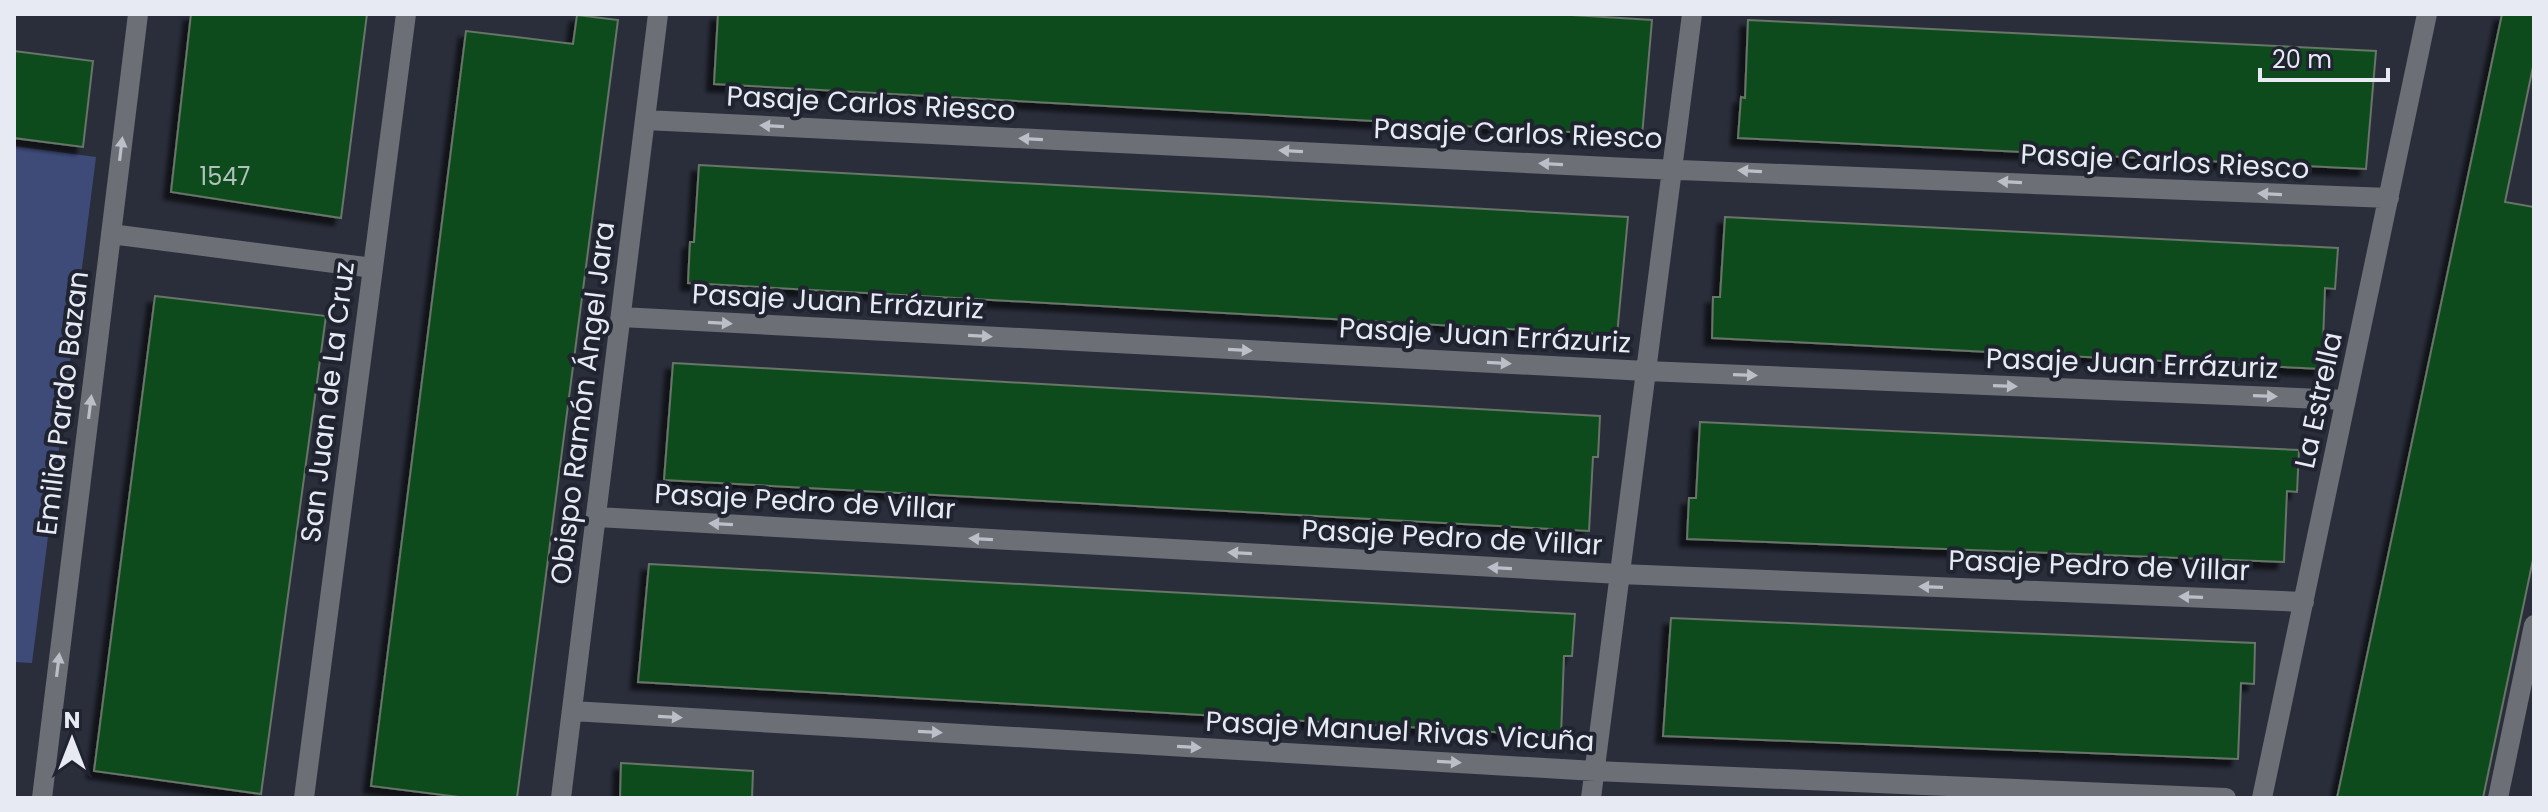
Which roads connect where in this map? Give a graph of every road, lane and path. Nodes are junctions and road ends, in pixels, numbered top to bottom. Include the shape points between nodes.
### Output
1 (138, 14) edge
2 (406, 14) edge
3 (658, 14) edge
4 (1692, 14) edge
5 (2427, 14) edge
6 (645, 120) junction
7 (1672, 168) junction
8 (2389, 198) junction
9 (111, 234) junction
10 (373, 268) junction
11 (621, 317) junction
12 (1646, 371) junction
13 (2346, 400) junction
14 (597, 517) junction
15 (1620, 574) junction
16 (2304, 602) junction
17 (2534, 625) edge
18 (572, 711) junction
19 (1595, 771) junction
20 (42, 798) edge
21 (304, 798) edge
22 (561, 798) edge
23 (1591, 798) edge
24 (2226, 798) edge
25 (2262, 798) edge
26 (2498, 798) edge

9 -> 1 street, Emilia Pardo Bazan
2 - 10 street, San Juan de La Cruz
3 - 6 street, Obispo Ramón Ángel Jara
4 - 7 street
5 - 8 street, La Estrella
7 -> 6 street, Pasaje Carlos Riesco
6 - 11 street, Obispo Ramón Ángel Jara
8 -> 7 street, Pasaje Carlos Riesco
7 - 12 street
8 - 13 street, La Estrella
9 - 10 street
20 -> 9 street, Emilia Pardo Bazan
10 - 21 street, San Juan de La Cruz
11 -> 12 street, Pasaje Juan Errázuriz
11 - 14 street, Obispo Ramón Ángel Jara
12 -> 13 street, Pasaje Juan Errázuriz
12 - 15 street
13 - 16 street, La Estrella
15 -> 14 street, Pasaje Pedro de Villar
14 - 18 street, Obispo Ramón Ángel Jara
16 -> 15 street, Pasaje Pedro de Villar
15 - 19 street
16 - 25 street, La Estrella
17 - 26 street
18 -> 19 street, Pasaje Manuel Rivas Vicuña
18 - 22 street, Obispo Ramón Ángel Jara
19 - 23 street
19 - 24 street, Pasaje Manuel Rivas Vicuña

